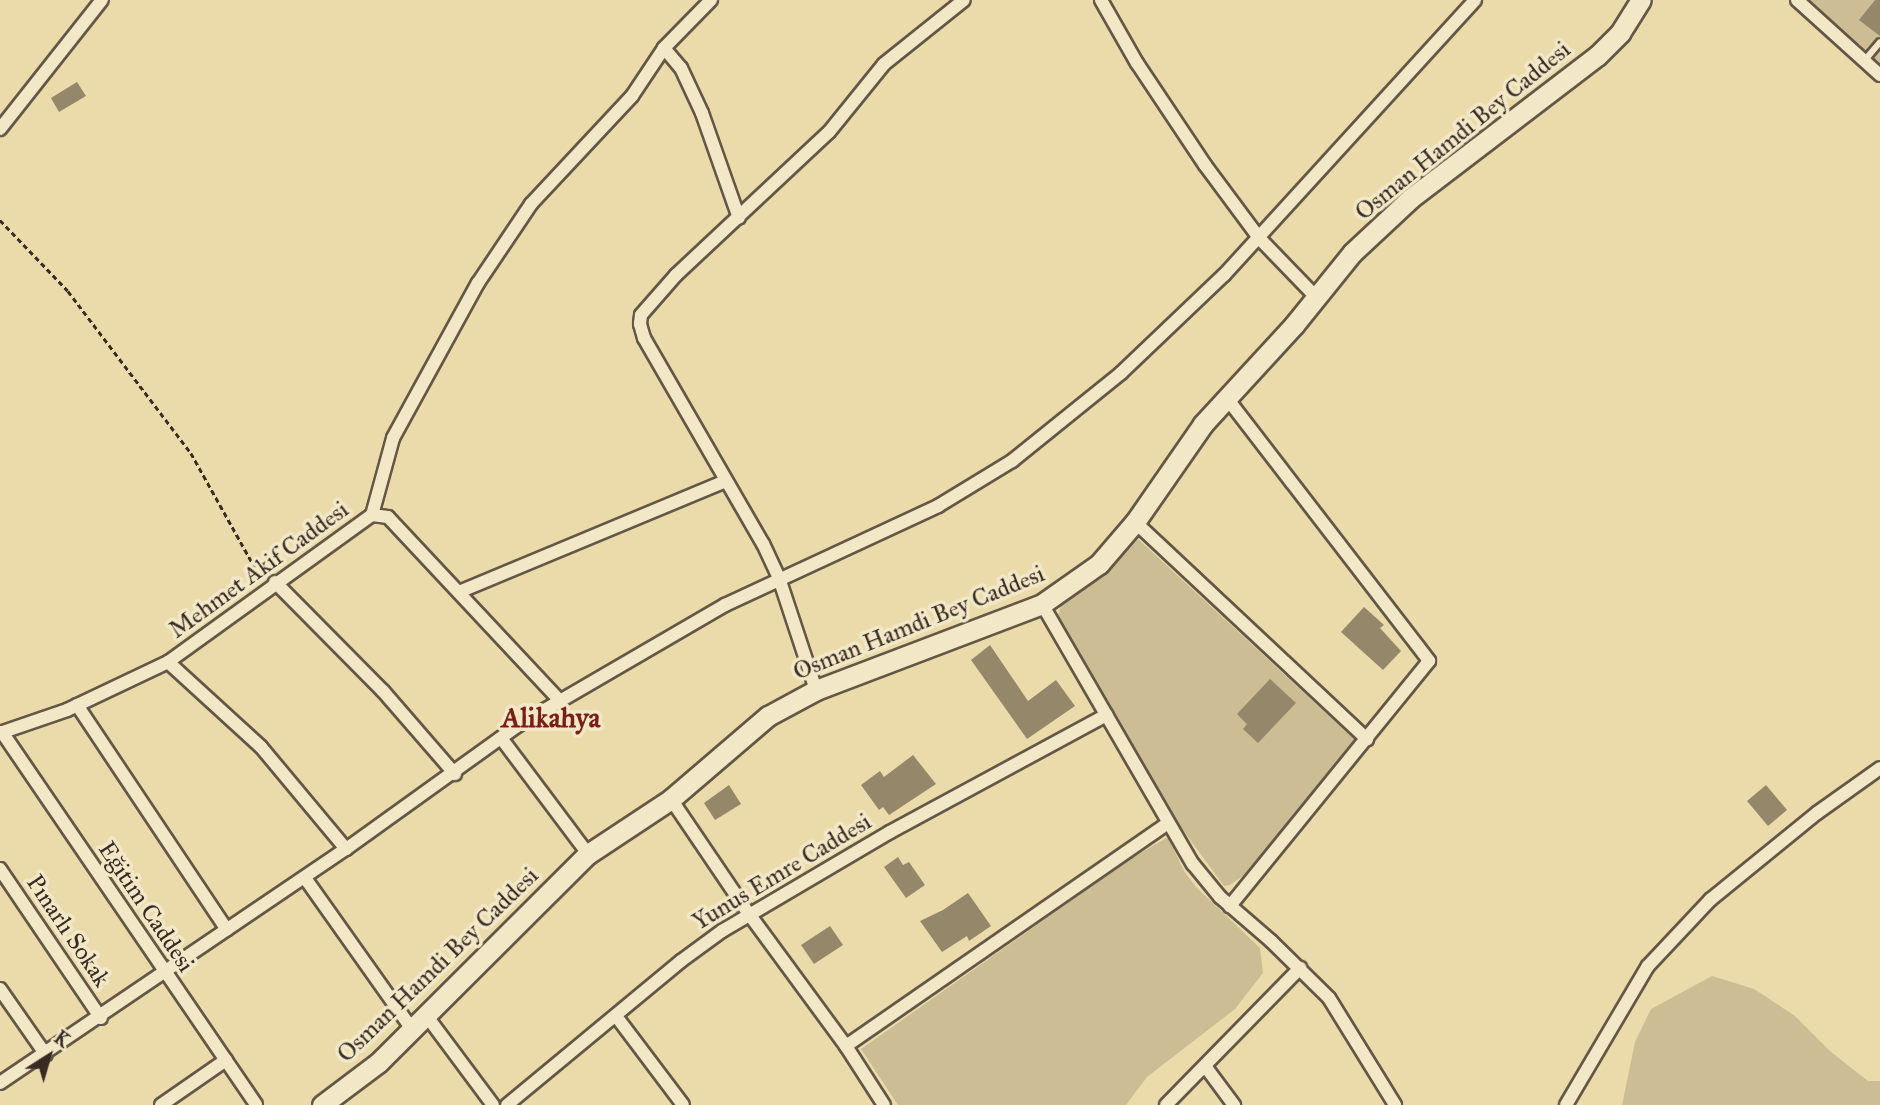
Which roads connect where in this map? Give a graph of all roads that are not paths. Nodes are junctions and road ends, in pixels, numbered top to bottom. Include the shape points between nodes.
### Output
1 (102, 0) edge
2 (711, 0) edge
3 (964, 0) edge
4 (1101, 0) edge
5 (1475, 0) edge
6 (1641, 0) edge
7 (1797, 0) edge
8 (1880, 42) edge
9 (664, 48) junction
10 (1865, 60) junction
11 (1880, 75) edge
12 (0, 129) edge
13 (739, 218) junction
14 (1260, 239) junction
15 (1316, 297) junction
16 (1226, 397) junction
17 (726, 481) junction
18 (372, 515) junction
19 (1135, 522) junction
20 (779, 578) junction
21 (271, 585) junction
22 (459, 592) junction
23 (1042, 604) junction
24 (168, 662) junction
25 (816, 690) junction
26 (561, 702) junction
27 (77, 705) junction
28 (1106, 716) junction
29 (1, 732) edge
30 (501, 737) junction
31 (1367, 739) junction
32 (1880, 768) edge
33 (455, 774) junction
34 (671, 799) junction
35 (1167, 824) junction
36 (346, 849) junction
37 (588, 854) junction
38 (0, 869) edge
39 (305, 877) junction
40 (1230, 906) junction
41 (749, 914) junction
42 (227, 930) junction
43 (1300, 968) junction
44 (166, 973) junction
45 (0, 989) edge
46 (426, 1015) junction
47 (616, 1016) junction
48 (101, 1018) junction
49 (412, 1029) junction
50 (846, 1046) junction
51 (46, 1055) junction
52 (226, 1060) junction
53 (1205, 1066) junction
54 (0, 1083) edge
55 (1390, 1102) edge
56 (161, 1105) edge
57 (256, 1105) edge
58 (321, 1105) edge
59 (493, 1105) edge
60 (507, 1105) edge
61 (683, 1105) edge
62 (884, 1105) edge
63 (1166, 1105) edge
64 (1234, 1105) edge
65 (1566, 1105) edge

1 - 12 street
2 - 9 street
3 - 13 street via 896,52 829,132
4 - 14 street via 1145,74
5 - 14 street
6 - 15 street, Osman Hamdi Bey Caddesi via 1603,50 1398,208
7 - 10 street
8 - 10 lane
9 - 13 street via 681,68 702,113
9 - 18 street via 632,96 531,204 478,283 393,438
10 - 11 street
13 - 17 street via 653,298 640,324
14 - 15 street
14 - 20 street via 1121,373 1012,461 938,506
15 - 16 street, Osman Hamdi Bey Caddesi
16 - 19 street, Osman Hamdi Bey Caddesi
16 - 31 street via 1429,662
17 - 20 street
17 - 22 street
18 - 21 street, Mehmet Akif Caddesi
18 - 22 street, Mehmet Akif Caddesi via 388,517
19 - 23 street, Osman Hamdi Bey Caddesi via 1099,564
19 - 31 street
20 - 25 street
20 - 26 street
21 - 24 street, Mehmet Akif Caddesi
21 - 33 street via 383,691
22 - 26 street, Mehmet Akif Caddesi
23 - 25 street, Osman Hamdi Bey Caddesi
23 - 28 street
24 - 27 street, Mehmet Akif Caddesi
24 - 36 street via 261,747
25 - 34 street, Osman Hamdi Bey Caddesi via 768,716
26 - 30 street
27 - 29 street, Mehmet Akif Caddesi
27 - 42 street
28 - 35 street
28 - 41 street, Yunus Emre Caddesi
29 - 44 street, Eğitim Caddesi
30 - 33 street
30 - 37 street
31 - 40 street
32 - 65 street via 1710,900 1648,966
33 - 36 street
34 - 37 street, Osman Hamdi Bey Caddesi
34 - 41 street
35 - 40 street via 1205,881
35 - 50 street
36 - 39 street
37 - 46 street, Osman Hamdi Bey Caddesi
38 - 48 street, Pınarlı Sokak
39 - 42 street
39 - 49 street
40 - 43 street
41 - 47 street, Yunus Emre Caddesi via 704,943
41 - 50 street
42 - 44 street
43 - 53 street
43 - 55 street via 1339,1013
44 - 48 street
44 - 52 street, Eğitim Caddesi
45 - 51 street
46 - 49 street, Osman Hamdi Bey Caddesi
46 - 59 street
47 - 60 street, Yunus Emre Caddesi
47 - 61 street
48 - 51 street
49 - 58 street, Osman Hamdi Bey Caddesi via 378,1063
50 - 62 street
51 - 54 street
52 - 56 street
52 - 57 street, Eğitim Caddesi
53 - 63 street
53 - 64 street

